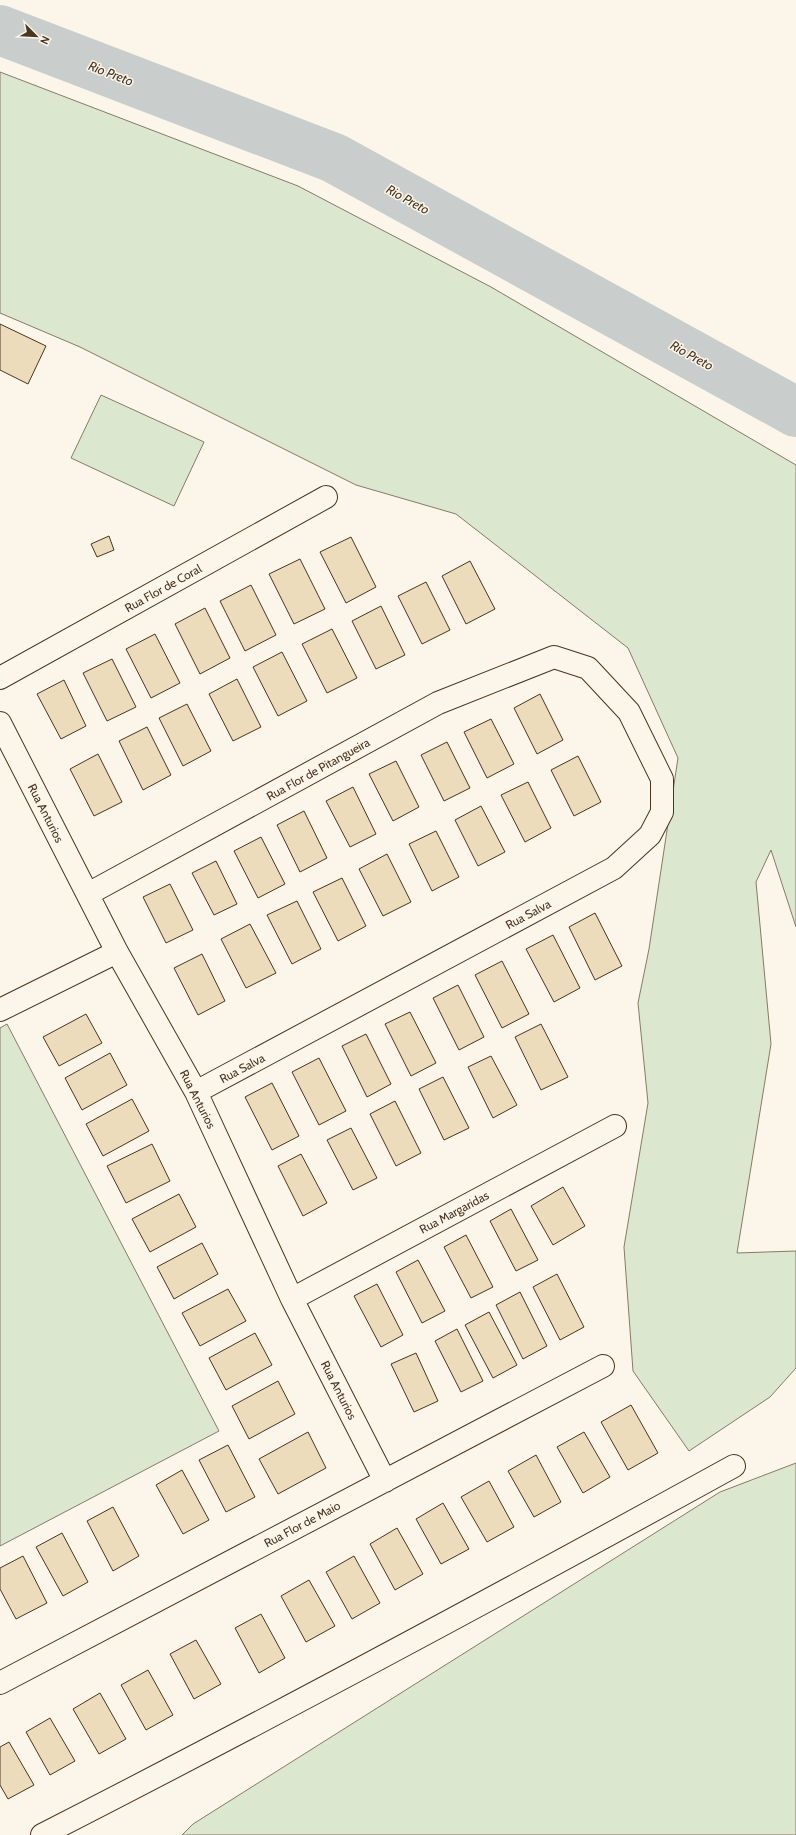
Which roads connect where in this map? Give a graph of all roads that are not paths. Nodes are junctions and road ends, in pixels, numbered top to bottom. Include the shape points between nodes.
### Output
1 (326, 497) dead end
2 (554, 657) joint
3 (0, 678) edge
4 (3, 737) edge
5 (88, 894) junction
6 (117, 952) junction
7 (0, 1010) edge
8 (196, 1092) junction
9 (615, 1126) dead end
10 (292, 1299) junction
11 (603, 1366) dead end
12 (734, 1466) dead end
13 (385, 1481) junction
14 (0, 1683) edge
15 (42, 1835) edge

1 - 3 street, Rua Flor de Coral
2 - 5 street, Rua Flor de Pitangueira via 438,703
2 - 8 street, Rua Salva via 588,668 629,712 662,779 662,812 650,835 614,868
4 - 5 street, Rua Anturios
5 - 6 street, Rua Anturios
6 - 7 street
6 - 8 street, Rua Anturios
8 - 10 street, Rua Anturios
9 - 10 street, Rua Margaridas
10 - 13 street, Rua Anturios
11 - 13 street, Rua Flor de Maio
12 - 15 street via 487,1602
13 - 14 street, Rua Flor de Maio

